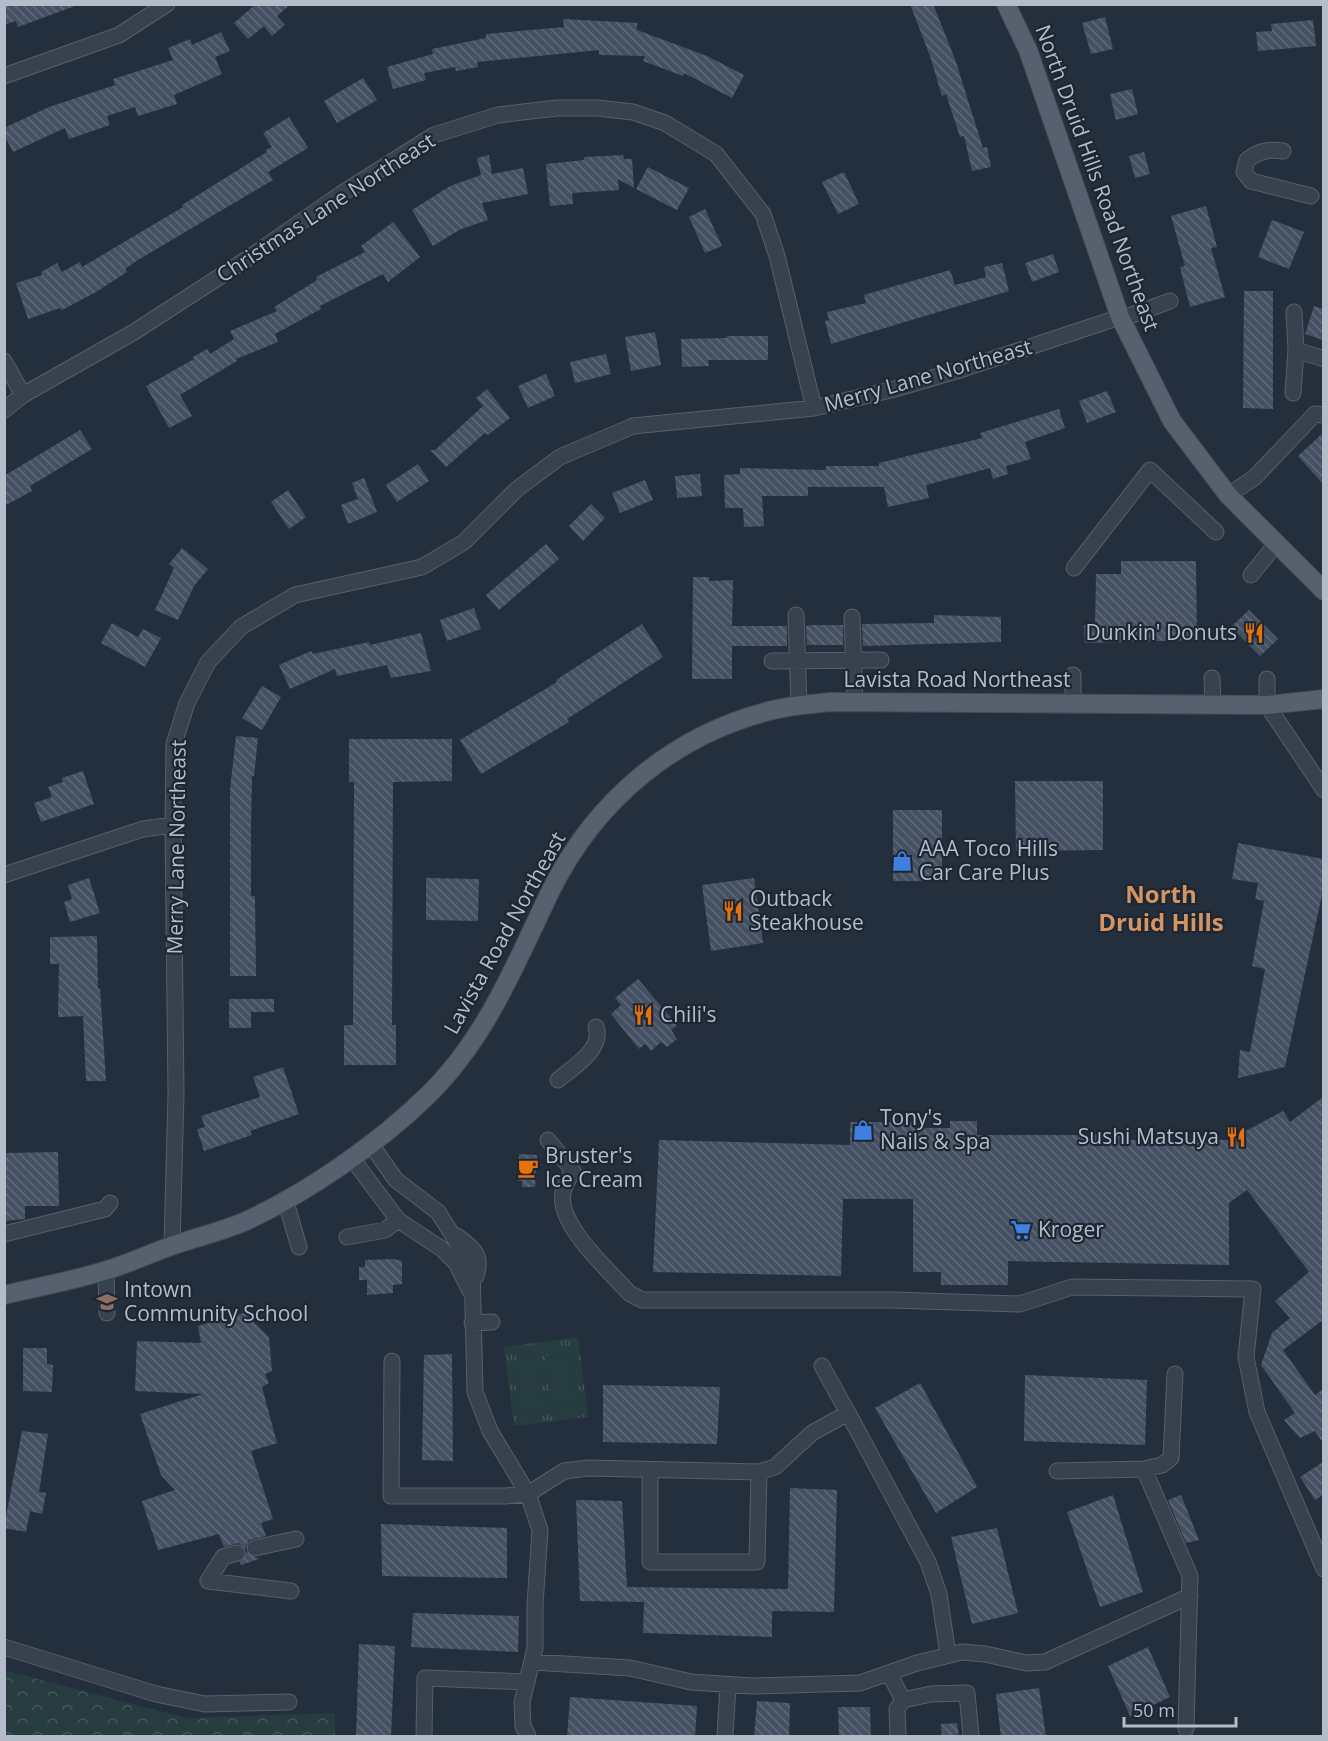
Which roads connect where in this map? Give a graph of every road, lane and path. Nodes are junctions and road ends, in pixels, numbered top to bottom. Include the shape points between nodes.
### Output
1 (167, 4) edge
2 (1006, 4) edge
3 (4, 76) edge
4 (1283, 151) dead end
5 (1311, 196) dead end
6 (1170, 300) dead end
7 (1294, 312) dead end
8 (1120, 318) junction
9 (1296, 350) junction
10 (1323, 359) edge
11 (4, 361) edge
12 (1293, 393) dead end
13 (23, 395) junction
14 (814, 408) junction
15 (4, 410) edge
16 (1323, 415) edge
17 (1228, 495) junction
18 (1216, 532) dead end
19 (1276, 544) junction
20 (1074, 568) dead end
21 (1251, 575) dead end
22 (1323, 591) edge
23 (796, 615) dead end
24 (852, 617) dead end
25 (881, 660) dead end
26 (772, 661) dead end
27 (798, 661) junction
28 (854, 661) junction
29 (1073, 675) dead end
30 (1212, 678) dead end
31 (1267, 679) dead end
32 (1321, 701) edge
33 (855, 702) junction
34 (1073, 703) junction
35 (1213, 705) junction
36 (1273, 705) junction
37 (799, 706) junction
38 (1323, 790) edge
39 (172, 825) junction
40 (4, 875) edge
41 (596, 1027) dead end
42 (558, 1080) dead end
43 (548, 1140) dead end
44 (370, 1143) junction
45 (351, 1157) junction
46 (285, 1199) junction
47 (110, 1203) dead end
48 (398, 1220) junction
49 (4, 1234) edge
50 (347, 1238) dead end
51 (172, 1246) junction
52 (299, 1247) dead end
53 (105, 1270) junction
54 (471, 1293) junction
55 (4, 1295) edge
56 (106, 1313) dead end
57 (492, 1322) dead end
58 (472, 1323) junction
59 (392, 1361) dead end
60 (822, 1366) dead end
61 (1175, 1374) dead end
62 (849, 1413) junction
63 (1144, 1469) junction
64 (650, 1470) junction
65 (1057, 1471) dead end
66 (759, 1472) junction
67 (528, 1494) junction
68 (296, 1539) dead end
69 (255, 1548) dead end
70 (237, 1553) dead end
71 (1323, 1569) edge
72 (291, 1591) dead end
73 (1190, 1596) junction
74 (4, 1647) edge
75 (948, 1655) junction
76 (532, 1662) junction
77 (889, 1673) junction
78 (526, 1682) junction
79 (728, 1686) junction
80 (903, 1700) junction
81 (289, 1702) dead end
82 (1186, 1729) dead end
83 (424, 1737) edge
84 (528, 1737) edge
85 (725, 1737) edge
86 (898, 1737) edge
87 (971, 1737) edge

1 - 3 street via 119,35
2 - 8 main road, North Druid Hills Road Northeast via 1028,50
4 - 5 street via 1256,153 1247,160 1244,172 1251,181
6 - 8 street, Merry Lane Northeast
7 - 9 street
8 - 14 street, Merry Lane Northeast via 905,386
8 - 17 main road, North Druid Hills Road Northeast via 1172,421
9 - 10 street
9 - 12 street
11 - 13 street
13 - 14 street, Christmas Lane Northeast via 134,332 434,135 498,115 597,108 633,112 691,137 716,154 763,214
13 - 15 street, Christmas Lane Northeast
14 - 39 street, Merry Lane Northeast via 633,426 560,458 517,489 464,542 422,567 295,595 241,627 208,662 187,703 174,744
16 - 17 street via 1315,414 1254,478
17 - 19 main road, North Druid Hills Road Northeast
18 - 20 street via 1150,470
19 - 21 street
19 - 22 main road, North Druid Hills Road Northeast
23 - 27 street
24 - 28 street
25 - 28 street
26 - 27 street
27 - 28 street
27 - 37 street
28 - 33 street
29 - 34 street
30 - 35 street
31 - 36 street
32 - 36 main road, Lavista Road Northeast
33 - 34 main road, Lavista Road Northeast
33 - 37 main road, Lavista Road Northeast
34 - 35 main road, Lavista Road Northeast
35 - 36 main road, Lavista Road Northeast
36 - 38 street
37 - 44 main road, Lavista Road Northeast via 740,719 710,732 664,757 628,785 583,837 552,889 500,999 464,1054 427,1096
39 - 40 street via 143,829
39 - 51 street, Merry Lane Northeast via 176,1094
41 - 42 street via 593,1047
43 - 71 street via 573,1171 563,1193 569,1225 629,1293 642,1300 1020,1304 1072,1287 1253,1289 1246,1357 1257,1412
44 - 45 main road, Lavista Road Northeast
44 - 54 street via 396,1180 433,1208 447,1228 472,1266
45 - 46 main road, Lavista Road Northeast
45 - 48 street
46 - 51 main road, Lavista Road Northeast via 245,1222
46 - 52 street
47 - 49 street via 105,1209
48 - 50 street via 385,1230
48 - 54 street via 442,1249 461,1270
51 - 53 main road, Lavista Road Northeast
53 - 55 main road, Lavista Road Northeast
53 - 56 street
54 - 58 street
57 - 58 street
58 - 67 street via 475,1392 490,1431
59 - 67 street via 391,1496
60 - 62 street
61 - 63 street via 1171,1458 1162,1466
62 - 66 street via 812,1433 775,1467
62 - 75 street via 928,1562 939,1594
63 - 65 street
63 - 73 street via 1190,1576
64 - 66 street
64 - 66 street via 650,1562 757,1562
64 - 67 street via 564,1471
67 - 76 street via 540,1530
68 - 69 street
70 - 72 street via 223,1557 208,1581
73 - 75 street via 1045,1662 1026,1663 973,1652
73 - 82 street
74 - 81 street via 156,1694 205,1704
75 - 77 street
76 - 78 street
76 - 79 street via 630,1668
77 - 79 street via 849,1684
77 - 80 street
78 - 83 street via 425,1678
78 - 84 street via 522,1714
79 - 85 street
80 - 86 street via 897,1709
80 - 87 street via 931,1694 966,1694

